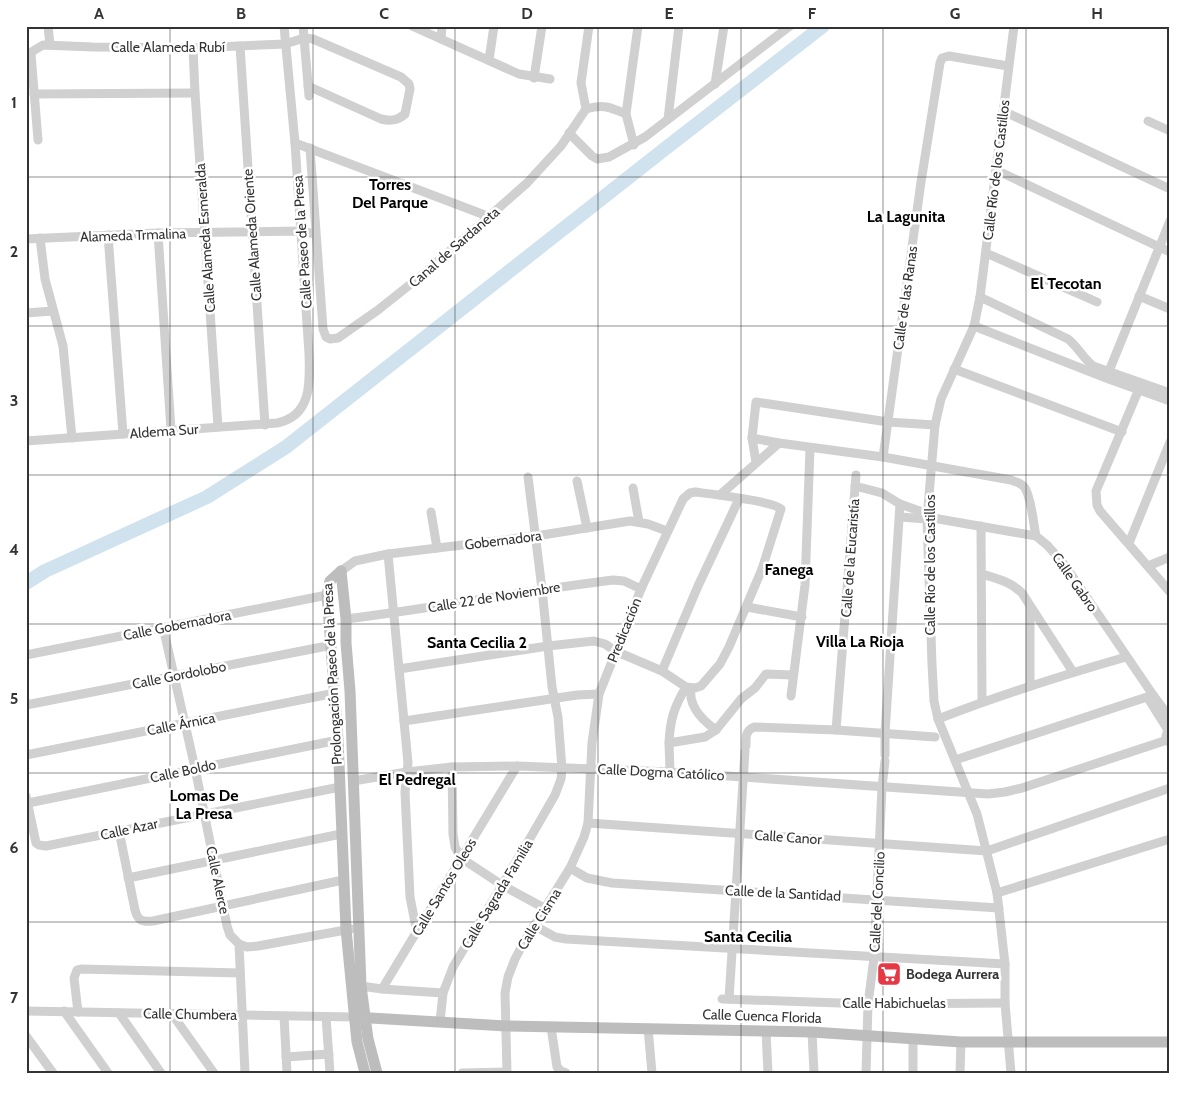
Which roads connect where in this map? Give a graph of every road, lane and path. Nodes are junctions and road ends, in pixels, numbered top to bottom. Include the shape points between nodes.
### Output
1 (48, 26) edge
2 (284, 26) edge
3 (303, 26) edge
4 (412, 26) edge
5 (442, 26) edge
6 (494, 26) edge
7 (542, 26) edge
8 (589, 26) edge
9 (638, 26) edge
10 (679, 26) edge
11 (724, 26) edge
12 (790, 26) edge
13 (1014, 26) edge
14 (304, 38) junction
15 (441, 39) junction
16 (285, 44) junction
17 (50, 45) junction
18 (240, 46) junction
19 (193, 48) junction
20 (490, 60) junction
21 (1008, 66) junction
22 (534, 78) junction
23 (550, 79) dead end
24 (715, 84) junction
25 (308, 86) junction
26 (34, 94) junction
27 (195, 94) junction
28 (309, 96) dead end
29 (586, 109) junction
30 (1003, 111) junction
31 (626, 114) junction
32 (668, 119) junction
33 (1148, 121) dead end
34 (1170, 131) edge
35 (569, 133) junction
36 (38, 140) dead end
37 (295, 142) junction
38 (634, 144) junction
39 (310, 148) junction
40 (996, 170) junction
41 (1170, 189) edge
42 (490, 217) junction
43 (1170, 221) edge
44 (301, 231) junction
45 (252, 232) junction
46 (206, 233) junction
47 (158, 234) junction
48 (315, 234) junction
49 (108, 235) junction
50 (40, 238) junction
51 (26, 239) edge
52 (1159, 248) junction
53 (1170, 252) edge
54 (986, 253) junction
55 (1140, 296) junction
56 (980, 297) junction
57 (1097, 302) dead end
58 (1170, 309) edge
59 (53, 311) junction
60 (26, 313) edge
61 (974, 326) junction
62 (324, 334) joint
63 (954, 370) junction
64 (1108, 374) junction
65 (1139, 389) junction
66 (1170, 393) edge
67 (1170, 401) edge
68 (888, 422) junction
69 (265, 425) junction
70 (935, 425) junction
71 (218, 428) junction
72 (171, 430) junction
73 (1122, 432) junction
74 (123, 434) junction
75 (72, 438) junction
76 (752, 438) junction
77 (26, 441) edge
78 (1170, 442) edge
79 (779, 444) junction
80 (810, 448) junction
81 (883, 457) junction
82 (756, 462) junction
83 (932, 466) junction
84 (856, 475) dead end
85 (528, 477) dead end
86 (577, 481) dead end
87 (855, 486) junction
88 (633, 488) dead end
89 (720, 495) junction
90 (739, 499) junction
91 (900, 504) junction
92 (431, 512) dead end
93 (900, 517) junction
94 (929, 517) junction
95 (639, 522) junction
96 (981, 526) junction
97 (587, 528) junction
98 (668, 531) junction
99 (536, 536) junction
100 (1036, 536) junction
101 (1129, 543) junction
102 (437, 548) junction
103 (388, 554) junction
104 (1170, 557) edge
105 (1148, 566) junction
106 (762, 569) junction
107 (341, 571) junction
108 (806, 571) junction
109 (982, 574) junction
110 (542, 589) junction
111 (641, 589) junction
112 (1170, 592) edge
113 (328, 595) junction
114 (747, 607) junction
115 (1030, 607) junction
116 (393, 613) junction
117 (802, 617) junction
118 (346, 619) junction
119 (163, 627) junction
120 (332, 645) junction
121 (548, 646) junction
122 (615, 650) junction
123 (26, 656) edge
124 (1126, 657) junction
125 (399, 669) junction
126 (662, 671) junction
127 (1074, 672) junction
128 (792, 675) junction
129 (174, 676) junction
130 (1030, 686) junction
131 (688, 688) junction
132 (335, 693) junction
133 (599, 694) junction
134 (791, 696) dead end
135 (1150, 696) junction
136 (555, 699) junction
137 (982, 702) junction
138 (26, 705) edge
139 (1170, 718) edge
140 (938, 719) junction
141 (404, 721) junction
142 (184, 724) junction
143 (1169, 729) edge
144 (716, 730) junction
145 (836, 730) junction
146 (885, 733) junction
147 (935, 737) dead end
148 (338, 740) junction
149 (1169, 742) edge
150 (669, 743) junction
151 (26, 755) edge
152 (955, 760) junction
153 (517, 766) junction
154 (452, 767) junction
155 (195, 768) junction
156 (591, 768) junction
157 (562, 769) junction
158 (407, 772) junction
159 (670, 772) junction
160 (744, 777) junction
161 (353, 781) junction
162 (340, 787) junction
163 (882, 787) junction
164 (1170, 788) edge
165 (970, 794) junction
166 (27, 800) edge
167 (204, 814) junction
168 (588, 823) junction
169 (119, 831) junction
170 (341, 834) junction
171 (740, 834) junction
172 (1170, 839) edge
173 (880, 843) junction
174 (987, 851) junction
175 (461, 858) junction
176 (214, 861) junction
177 (570, 868) junction
178 (128, 878) junction
179 (343, 880) junction
180 (502, 885) junction
181 (736, 890) junction
182 (997, 893) junction
183 (877, 899) junction
184 (224, 907) junction
185 (999, 908) junction
186 (546, 909) junction
187 (535, 926) junction
188 (359, 928) junction
189 (346, 930) junction
190 (417, 933) junction
191 (238, 944) junction
192 (732, 949) junction
193 (874, 958) junction
194 (1005, 964) junction
195 (240, 973) junction
196 (361, 986) junction
197 (382, 989) junction
198 (443, 993) junction
199 (1006, 1003) junction
200 (868, 1004) junction
201 (26, 1011) edge
202 (64, 1011) junction
203 (78, 1012) junction
204 (119, 1013) junction
205 (172, 1014) junction
206 (242, 1015) junction
207 (284, 1016) junction
208 (326, 1017) junction
209 (359, 1018) junction
210 (440, 1022) junction
211 (506, 1026) junction
212 (551, 1027) junction
213 (648, 1028) junction
214 (766, 1031) junction
215 (812, 1032) junction
216 (26, 1036) edge
217 (867, 1036) junction
218 (913, 1039) junction
219 (960, 1042) junction
220 (1008, 1042) junction
221 (1170, 1042) edge
222 (329, 1054) junction
223 (286, 1056) junction
224 (507, 1072) edge
225 (53, 1073) edge
226 (108, 1073) edge
227 (161, 1073) edge
228 (214, 1073) edge
229 (245, 1073) edge
230 (287, 1073) edge
231 (330, 1073) edge
232 (365, 1073) edge
233 (377, 1073) edge
234 (462, 1073) edge
235 (566, 1073) edge
236 (652, 1073) edge
237 (768, 1073) edge
238 (814, 1073) edge
239 (866, 1073) edge
240 (913, 1073) edge
241 (960, 1073) edge
242 (1011, 1073) edge

1 - 17 street
2 - 16 street
3 - 14 street
4 - 15 street
5 - 15 street
6 - 20 street
7 - 22 street
8 - 29 street via 581,83
9 - 31 street
10 - 32 street
11 - 24 street
12 - 24 street
13 - 21 street, Calle Río de los Castillos
14 - 16 street, Calle Alameda Rubí
14 - 25 street
14 - 25 street via 324,42 401,77 410,89 405,114 388,120
15 - 20 street
16 - 18 street, Calle Alameda Rubí
16 - 37 street
17 - 19 street, Calle Alameda Rubí
17 - 26 street, Calle Alameda Rubí via 33,51
18 - 19 street, Calle Alameda Rubí
18 - 45 street, Calle Alameda Oriente
19 - 27 street, Calle Alameda Esmeralda
20 - 22 street
21 - 30 street, Calle Río de los Castillos
21 - 68 street, Calle de las Ranas via 949,56 942,58 940,63
22 - 23 street
24 - 32 street
25 - 28 street
26 - 27 street
26 - 36 street
27 - 46 street, Calle Alameda Esmeralda
29 - 31 street via 610,107
29 - 35 street
30 - 40 street, Calle Río de los Castillos
30 - 41 street
31 - 38 street
32 - 38 street
33 - 34 street
35 - 38 street via 597,158
35 - 42 street, Canal de Sardaneta via 550,159
37 - 39 street
37 - 44 street
39 - 42 street
39 - 48 street, Calle Paseo de la Presa
40 - 52 street
40 - 54 street, Calle Río de los Castillos
42 - 62 street, Canal de Sardaneta via 378,310 338,338 330,339
43 - 52 street
44 - 45 street, Alameda Trmalina
44 - 48 street, Alameda Trmalina
44 - 69 street, Aldema Sur via 310,370 307,398 298,411 282,422
45 - 46 street, Alameda Trmalina
45 - 69 street, Calle Alameda Oriente
46 - 47 street, Alameda Trmalina
46 - 71 street, Calle Alameda Esmeralda
47 - 49 street, Alameda Trmalina
47 - 72 street
48 - 62 street, Calle Paseo de la Presa
49 - 50 street, Alameda Trmalina
49 - 74 street
50 - 51 street, Alameda Trmalina
50 - 59 street
52 - 53 street
52 - 55 street
54 - 56 street, Calle Río de los Castillos
54 - 57 street
55 - 58 street
55 - 64 street
56 - 61 street, Calle Río de los Castillos
56 - 64 street via 1068,339 1087,361
59 - 60 street
59 - 75 street via 63,346
61 - 63 street, Calle Río de los Castillos
61 - 64 street
63 - 70 street, Calle Río de los Castillos via 941,399
63 - 73 street
64 - 65 street
64 - 66 street
65 - 67 street
65 - 73 street
68 - 70 street
68 - 76 street via 756,402
68 - 81 street, Calle de las Ranas
69 - 71 street, Aldema Sur
70 - 83 street, Calle Río de los Castillos
71 - 72 street, Aldema Sur
72 - 74 street, Aldema Sur
73 - 101 street via 1096,491 1096,498 1100,511
74 - 75 street, Aldema Sur
75 - 77 street, Aldema Sur
76 - 79 street
76 - 82 street
78 - 101 street
79 - 80 street
79 - 82 street
80 - 81 street
80 - 108 street
81 - 83 street
82 - 89 street
83 - 94 street, Calle Río de los Castillos
83 - 100 street via 1020,483 1027,495
84 - 87 street, Calle de la Eucaristía
85 - 99 street, Calle Sagrada Familia
86 - 97 street
87 - 91 street via 882,493
87 - 145 street, Calle de la Eucaristía
88 - 95 street
89 - 90 street
89 - 98 street, Predicación via 690,493 683,499
90 - 106 street via 778,506 781,510
90 - 126 street
91 - 93 street, Calle del Concilio
91 - 94 street
92 - 102 street
93 - 94 street
93 - 146 street, Calle del Concilio
94 - 96 street
94 - 140 street, Calle Río de los Castillos via 932,677
95 - 97 street, Gobernadora
95 - 98 street, Gobernadora
96 - 100 street
96 - 109 street
97 - 99 street, Gobernadora
98 - 111 street, Predicación
99 - 102 street, Gobernadora
99 - 110 street, Calle Sagrada Familia
100 - 124 street, Calle Gabro via 1064,564
101 - 105 street
102 - 103 street, Gobernadora
103 - 107 street, Gobernadora via 355,561
103 - 116 street
104 - 105 street
105 - 112 street
106 - 108 street
106 - 114 street
107 - 113 street, Prolongación Paseo de la Presa via 330,581
107 - 118 street, Prolongación Paseo de la Presa
108 - 117 street
109 - 115 street via 1015,586
109 - 137 street
110 - 111 street, Calle 22 de Noviembre via 613,580
110 - 116 street, Calle 22 de Noviembre
110 - 121 street, Calle Sagrada Familia
111 - 122 street, Predicación
113 - 119 street, Calle Gobernadora
113 - 120 street, Prolongación Paseo de la Presa
114 - 117 street
114 - 131 street via 720,664 701,686
115 - 127 street
115 - 130 street
116 - 118 street, Calle 22 de Noviembre
116 - 125 street
117 - 128 street
118 - 161 street, Prolongación Paseo de la Presa
119 - 123 street, Calle Gobernadora
119 - 129 street, Calle Alerce
120 - 129 street, Calle Gordolobo
120 - 132 street, Prolongación Paseo de la Presa
121 - 122 street via 594,641
121 - 125 street
121 - 136 street, Calle Sagrada Familia
122 - 126 street
122 - 133 street, Predicación
124 - 127 street
124 - 135 street, Calle Gabro
125 - 141 street
126 - 131 street
127 - 130 street
128 - 134 street
128 - 144 street via 766,674
129 - 138 street, Calle Gordolobo
129 - 142 street, Calle Alerce
130 - 137 street
131 - 144 street via 692,704 702,719
131 - 150 street via 674,708
132 - 142 street, Calle Árnica
132 - 148 street, Prolongación Paseo de la Presa
133 - 136 street
133 - 156 street, Predicación
135 - 139 street, Calle Gabro
135 - 143 street, Calle Gabro
135 - 152 street
136 - 141 street
136 - 157 street, Calle Sagrada Familia
137 - 140 street
140 - 152 street, Calle Río de los Castillos
141 - 158 street
142 - 151 street, Calle Árnica
142 - 155 street, Calle Alerce
143 - 149 street, Calle Gabro via 1166,736
144 - 150 street via 705,737
145 - 146 street
145 - 160 street via 754,728 747,733
146 - 147 street
146 - 163 street, Calle del Concilio
148 - 155 street, Calle Boldo
148 - 162 street, Prolongación Paseo de la Presa
149 - 165 street, Calle Dogma Católico via 1022,788
150 - 159 street
152 - 165 street, Calle Río de los Castillos
153 - 154 street, Calle Dogma Católico
153 - 157 street, Calle Dogma Católico
153 - 175 street, Calle Santos Oleos
154 - 158 street, Calle Dogma Católico
154 - 175 street via 453,834
155 - 166 street, Calle Boldo
155 - 167 street, Calle Alerce
156 - 157 street, Calle Dogma Católico
156 - 159 street, Calle Dogma Católico
156 - 168 street, Calle Cisma
157 - 180 street, Calle Sagrada Familia via 555,795
158 - 161 street, Calle Dogma Católico
158 - 190 street via 410,897
159 - 160 street, Calle Dogma Católico
160 - 163 street, Calle Dogma Católico
160 - 171 street
161 - 188 street, Prolongación Paseo de la Presa
162 - 167 street, Calle Azar
162 - 170 street, Prolongación Paseo de la Presa
163 - 165 street, Calle Dogma Católico
163 - 173 street, Calle del Concilio
164 - 174 street
165 - 174 street, Calle Río de los Castillos
166 - 169 street, Calle Azar via 39,845
167 - 169 street, Calle Azar
167 - 176 street, Calle Alerce
168 - 171 street, Calle Canor
168 - 177 street, Calle Cisma
169 - 178 street
170 - 176 street
170 - 179 street, Prolongación Paseo de la Presa
171 - 173 street, Calle Canor
171 - 181 street
172 - 182 street
173 - 174 street, Calle Canor
173 - 183 street, Calle del Concilio
174 - 182 street, Calle Río de los Castillos
175 - 180 street
175 - 190 street, Calle Santos Oleos
176 - 178 street
176 - 184 street, Calle Alerce
177 - 181 street, Calle de la Santidad via 598,881
177 - 186 street, Calle Cisma
178 - 184 street via 140,920 153,921
179 - 184 street
179 - 189 street, Prolongación Paseo de la Presa
180 - 186 street
180 - 198 street, Calle Sagrada Familia via 453,967
181 - 183 street, Calle de la Santidad
181 - 192 street
182 - 185 street, Calle Río de los Castillos
183 - 185 street, Calle de la Santidad
183 - 193 street, Calle del Concilio
184 - 191 street, Calle Alerce via 230,935
185 - 194 street, Calle Río de los Castillos
186 - 187 street, Calle Cisma
187 - 192 street via 566,939
187 - 211 street, Calle Cisma via 508,977
188 - 189 street
188 - 196 street, Prolongación Paseo de la Presa
189 - 191 street via 258,946
189 - 209 street, Prolongación Paseo de la Presa
190 - 197 street, Calle Santos Oleos
191 - 195 street, Calle Alerce
192 - 193 street
192 - 200 street, Calle Habichuelas via 725,999
193 - 194 street
193 - 200 street, Calle del Concilio
194 - 199 street, Calle Río de los Castillos
195 - 203 street via 81,969 77,970 74,978
195 - 206 street, Calle Alerce
196 - 197 street
196 - 209 street, Prolongación Paseo de la Presa
197 - 198 street
198 - 210 street, Calle Sagrada Familia
199 - 200 street, Calle Habichuelas
199 - 220 street, Calle Río de los Castillos
200 - 217 street, Calle del Concilio
201 - 202 street, Calle Chumbera
202 - 203 street, Calle Chumbera
202 - 226 street
203 - 204 street, Calle Chumbera
204 - 205 street, Calle Chumbera
204 - 227 street
205 - 206 street, Calle Chumbera
205 - 228 street
206 - 207 street, Calle Chumbera
206 - 229 street, Calle Alerce
207 - 208 street, Calle Chumbera
207 - 223 street
208 - 209 street, Calle Chumbera
208 - 222 street
209 - 210 street, Calle Cuenca Florida
209 - 232 street via 357,1042
209 - 233 street
210 - 211 street, Calle Cuenca Florida
211 - 212 street, Calle Cuenca Florida
211 - 224 street, Calle Cisma
212 - 213 street, Calle Cuenca Florida
212 - 235 street via 557,1066
213 - 214 street, Calle Cuenca Florida
213 - 236 street
214 - 215 street, Calle Cuenca Florida
214 - 237 street
215 - 217 street, Calle Cuenca Florida
215 - 238 street
216 - 225 street
217 - 218 street, Calle Cuenca Florida
217 - 239 street, Calle del Concilio
218 - 219 street, Calle Cuenca Florida
218 - 240 street
219 - 220 street, Calle Cuenca Florida
219 - 241 street
220 - 221 street, Calle Cuenca Florida
220 - 242 street, Calle Río de los Castillos
222 - 223 street
222 - 231 street
223 - 230 street
224 - 234 street

